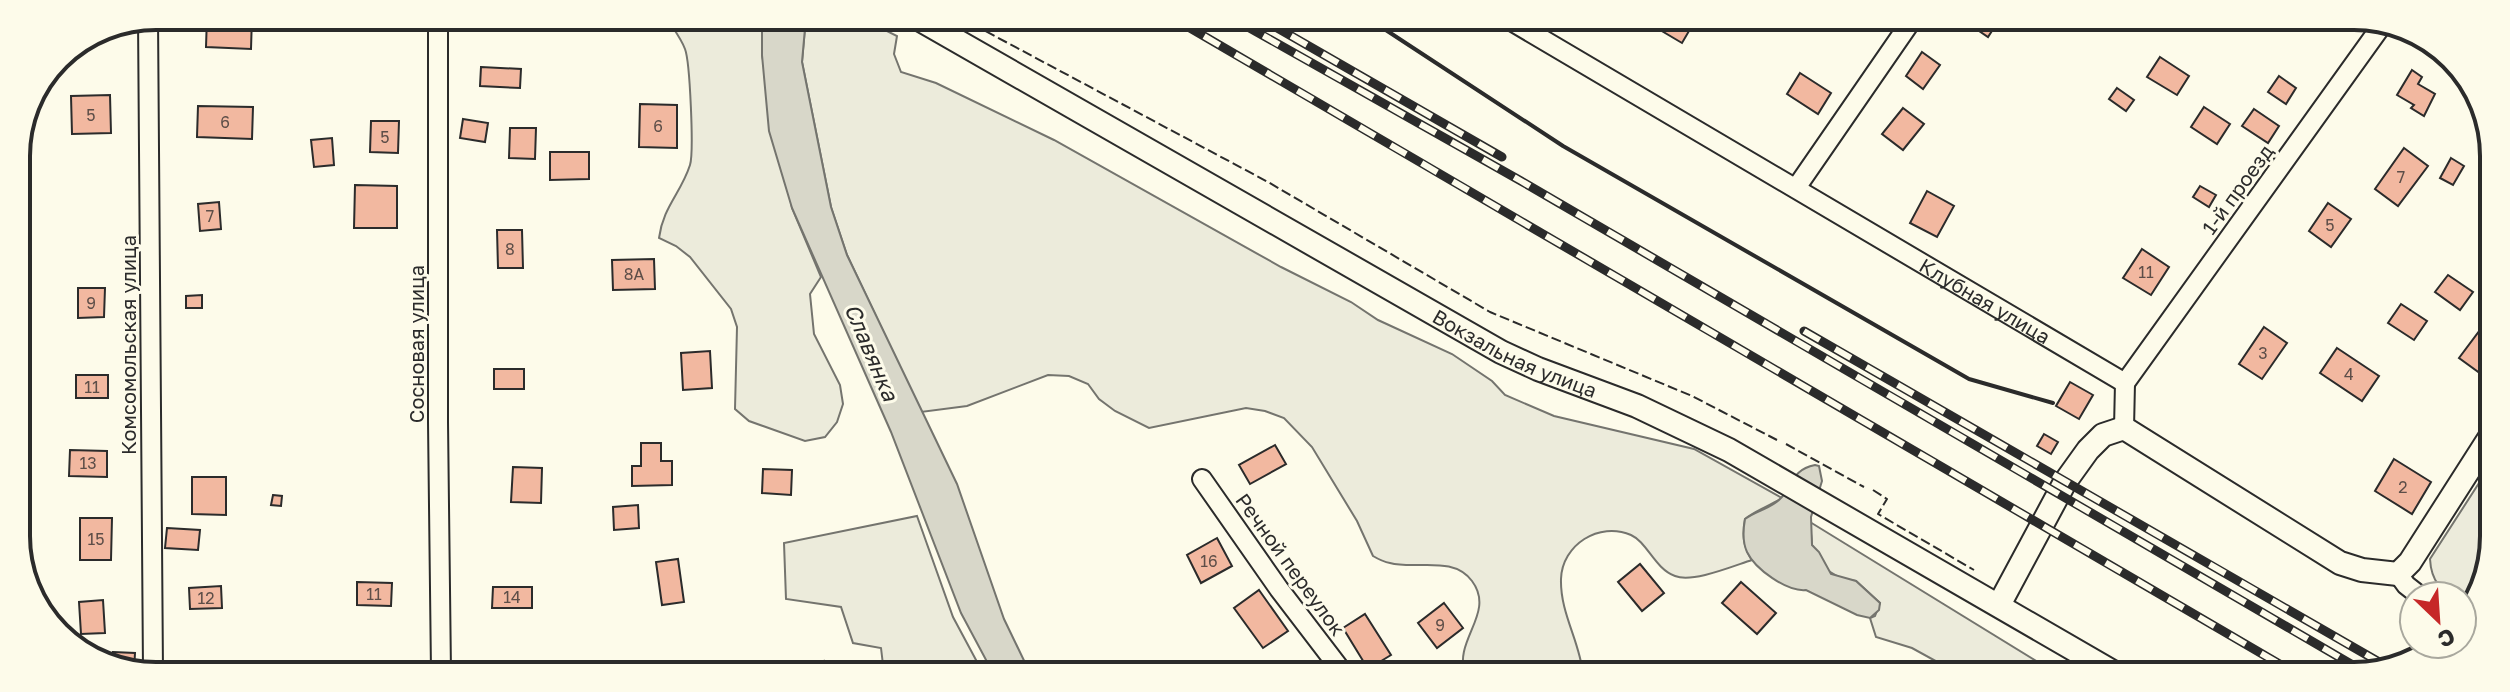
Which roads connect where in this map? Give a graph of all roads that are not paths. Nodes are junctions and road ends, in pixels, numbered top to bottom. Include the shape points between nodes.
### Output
1 (438, 30) edge
2 (938, 30) edge
3 (1527, 30) edge
4 (1905, 30) edge
5 (148, 31) edge
6 (2377, 32) edge
7 (1796, 188) junction
8 (2125, 383) junction
9 (2124, 428) junction
10 (2480, 453) edge
11 (1202, 479) dead end
12 (2398, 574) junction
13 (2402, 580) edge
14 (1999, 605) junction
15 (153, 662) edge
16 (441, 662) edge
17 (1335, 662) edge
18 (2096, 662) edge

1 - 16 street, Сосновая улица
2 - 14 street, Вокзальная улица via 1501,352 1680,425
3 - 7 street, Клубная улица
4 - 7 street
5 - 15 street, Комсомольская улица
6 - 8 street, 1-й проезд
7 - 8 street, Клубная улица
8 - 9 street
9 - 12 street via 2340,563
9 - 14 street via 2103,435 2073,471
10 - 12 street
11 - 17 street, Речной переулок
12 - 13 street
14 - 18 street, Вокзальная улица

